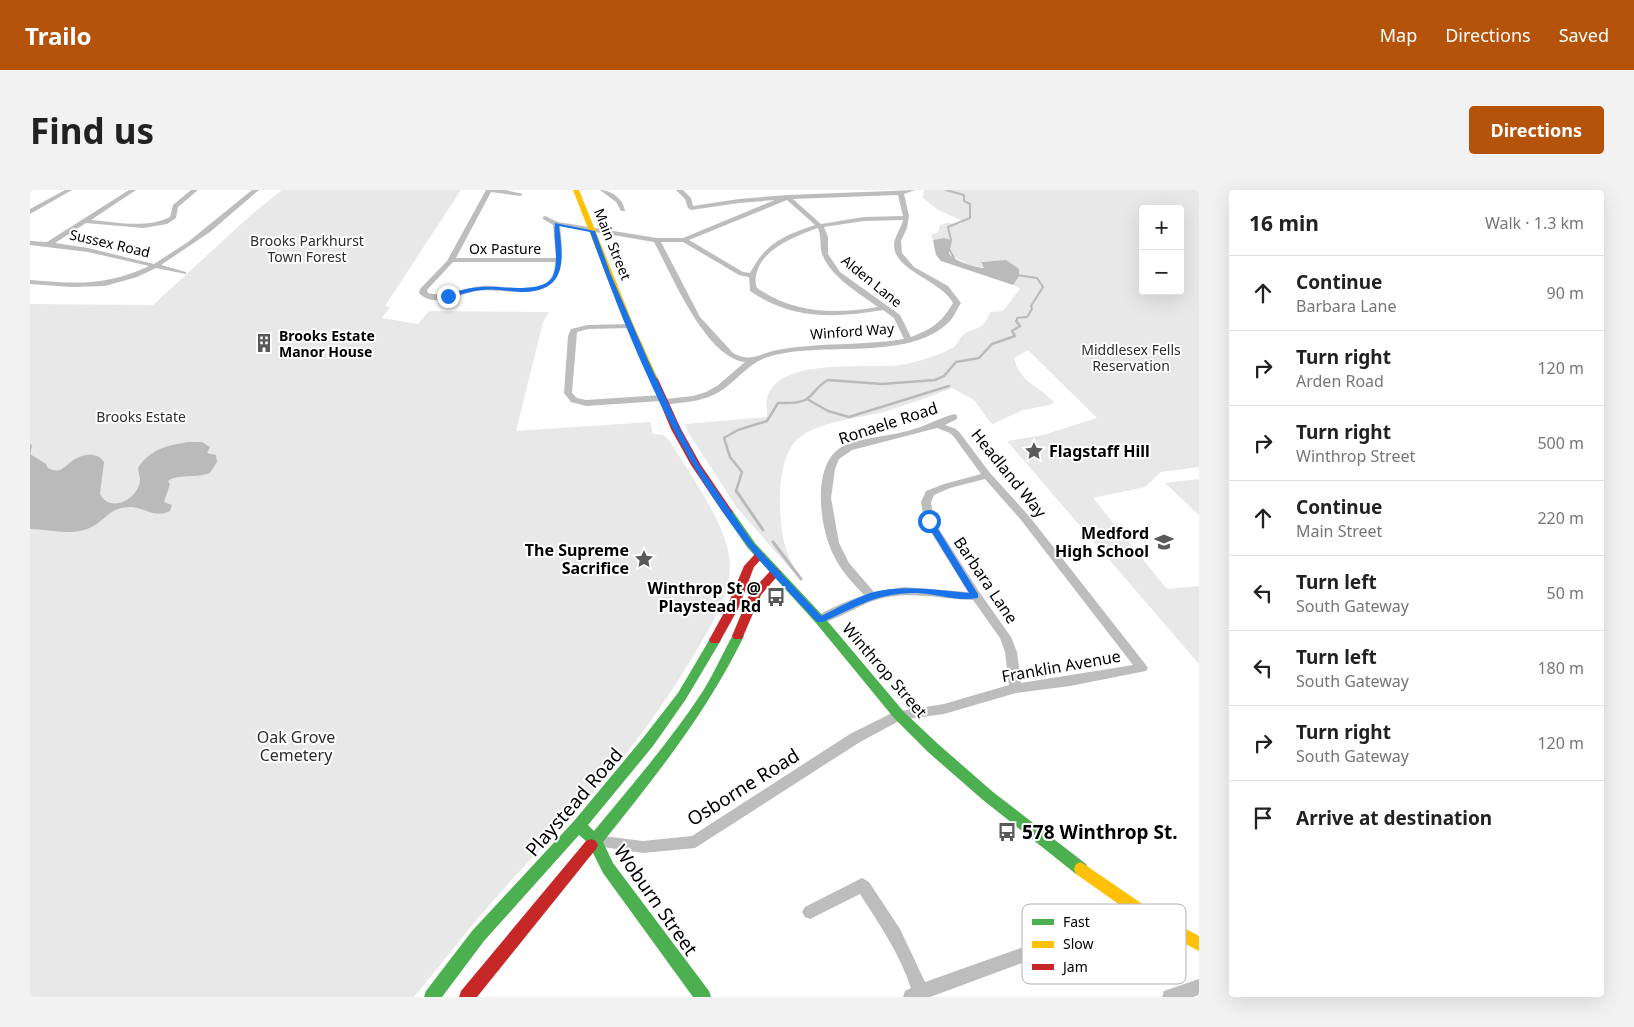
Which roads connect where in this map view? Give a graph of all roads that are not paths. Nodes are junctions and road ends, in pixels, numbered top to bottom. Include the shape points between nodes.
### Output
1 (69, 190) edge
2 (133, 190) edge
3 (195, 190) edge
4 (256, 190) edge
5 (490, 190) edge
6 (576, 190) edge
7 (603, 190) edge
8 (690, 190) edge
9 (794, 190) edge
10 (912, 190) edge
11 (680, 191) edge
12 (854, 192) edge
13 (901, 193) junction
14 (520, 194) dead end
15 (788, 198) junction
16 (623, 210) dead end
17 (30, 212) edge
18 (544, 218) dead end
19 (905, 218) junction
20 (85, 221) junction
21 (556, 224) junction
22 (821, 227) junction
23 (592, 231) junction
24 (657, 240) junction
25 (684, 240) junction
26 (30, 243) edge
27 (50, 243) junction
28 (451, 260) junction
29 (559, 260) junction
30 (154, 266) junction
31 (184, 273) dead end
32 (752, 276) junction
33 (30, 282) edge
34 (884, 308) junction
35 (624, 309) joint
36 (630, 326) junction
37 (908, 339) junction
38 (730, 355) junction
39 (752, 361) junction
40 (733, 376) junction
41 (663, 400) junction
42 (954, 417) dead end
43 (938, 425) junction
44 (987, 475) junction
45 (760, 555) junction
46 (776, 572) junction
47 (871, 596) junction
48 (976, 596) junction
49 (727, 619) junction
50 (820, 620) junction
51 (744, 624) junction
52 (1142, 668) joint
53 (1016, 688) junction
54 (899, 715) junction
55 (579, 825) junction
56 (595, 841) junction
57 (1131, 904) edge
58 (810, 912) dead end
59 (1186, 937) edge
60 (1199, 944) edge
61 (1022, 956) edge
62 (1199, 987) edge
63 (918, 995) edge
64 (432, 997) edge
65 (467, 997) edge
66 (703, 997) edge
67 (1170, 997) edge

1 - 17 street
2 - 20 street
3 - 20 street via 175,206 173,218 163,223 148,226
4 - 30 street
5 - 14 street
5 - 28 street
6 - 23 main road, Main Street
7 - 16 street via 619,201
8 - 11 street
9 - 15 street
10 - 13 street
11 - 15 street via 688,198 691,208
12 - 13 street
12 - 15 street
13 - 19 street, Winford Way
15 - 22 street
15 - 25 street
18 - 21 street
19 - 22 street via 851,219
19 - 37 street, Winford Way via 898,238 898,252 919,273 946,287 957,303 945,324 932,332
20 - 27 street
21 - 23 street
21 - 29 street
22 - 32 street via 776,245 759,260
22 - 34 street, Alden Lane via 830,264 850,284
23 - 24 street
23 - 35 main road, Main Street
24 - 25 street
24 - 38 street via 694,314
25 - 32 street via 741,274
26 - 27 street, Sussex Road
27 - 30 street, Sussex Road
28 - 29 street, Ox Pasture
28 - 29 street via 423,291 425,295 436,298 482,288 542,288 555,280
30 - 31 street, Sussex Road
30 - 33 street via 115,285
32 - 34 street via 754,289 764,298 785,307 813,313 844,314
34 - 37 street, Alden Lane via 897,317
35 - 36 main road, Winthrop Street
36 - 41 main road, Winthrop Street
36 - 41 street, Winford Way via 588,327 574,331 568,393 574,400 586,402
37 - 39 street, Winford Way via 876,346 797,349
38 - 39 street
38 - 40 street
39 - 40 street, Winford Way
40 - 41 street, Winford Way via 707,395
41 - 45 main road, Winthrop Street via 696,465
42 - 43 street, Ronaele Road
43 - 44 street, Headland Way via 953,430
43 - 47 street, Ronaele Road via 845,450 830,464 827,504 833,540 843,563
44 - 48 street, Barbara Lane via 930,493 926,502 929,521
44 - 52 street, Headland Way via 1025,518
45 - 46 main road, Winthrop Street
45 - 49 main road, Playstead Road via 749,566
46 - 50 main road, Winthrop Street
46 - 51 main road via 756,593
47 - 48 street via 917,590
47 - 50 street
48 - 53 street, Barbara Lane via 1008,645
49 - 51 main road
49 - 55 main road, Playstead Road via 682,696 631,764
50 - 54 main road, Winthrop Street
51 - 56 main road via 699,705
52 - 53 street, Franklin Avenue
53 - 54 street, Franklin Avenue via 944,709
54 - 56 street, Osborne Road via 855,738 695,842 643,847
54 - 57 main road, Winthrop Street via 988,796 1067,859
55 - 56 main road, Woburn Street
55 - 64 main road, Playstead Road via 478,936
56 - 65 main road
56 - 66 main road, Woburn Street via 608,868
58 - 63 street via 862,885 894,934 915,976
59 - 60 main road, Winthrop Street
61 - 63 street
62 - 67 street

